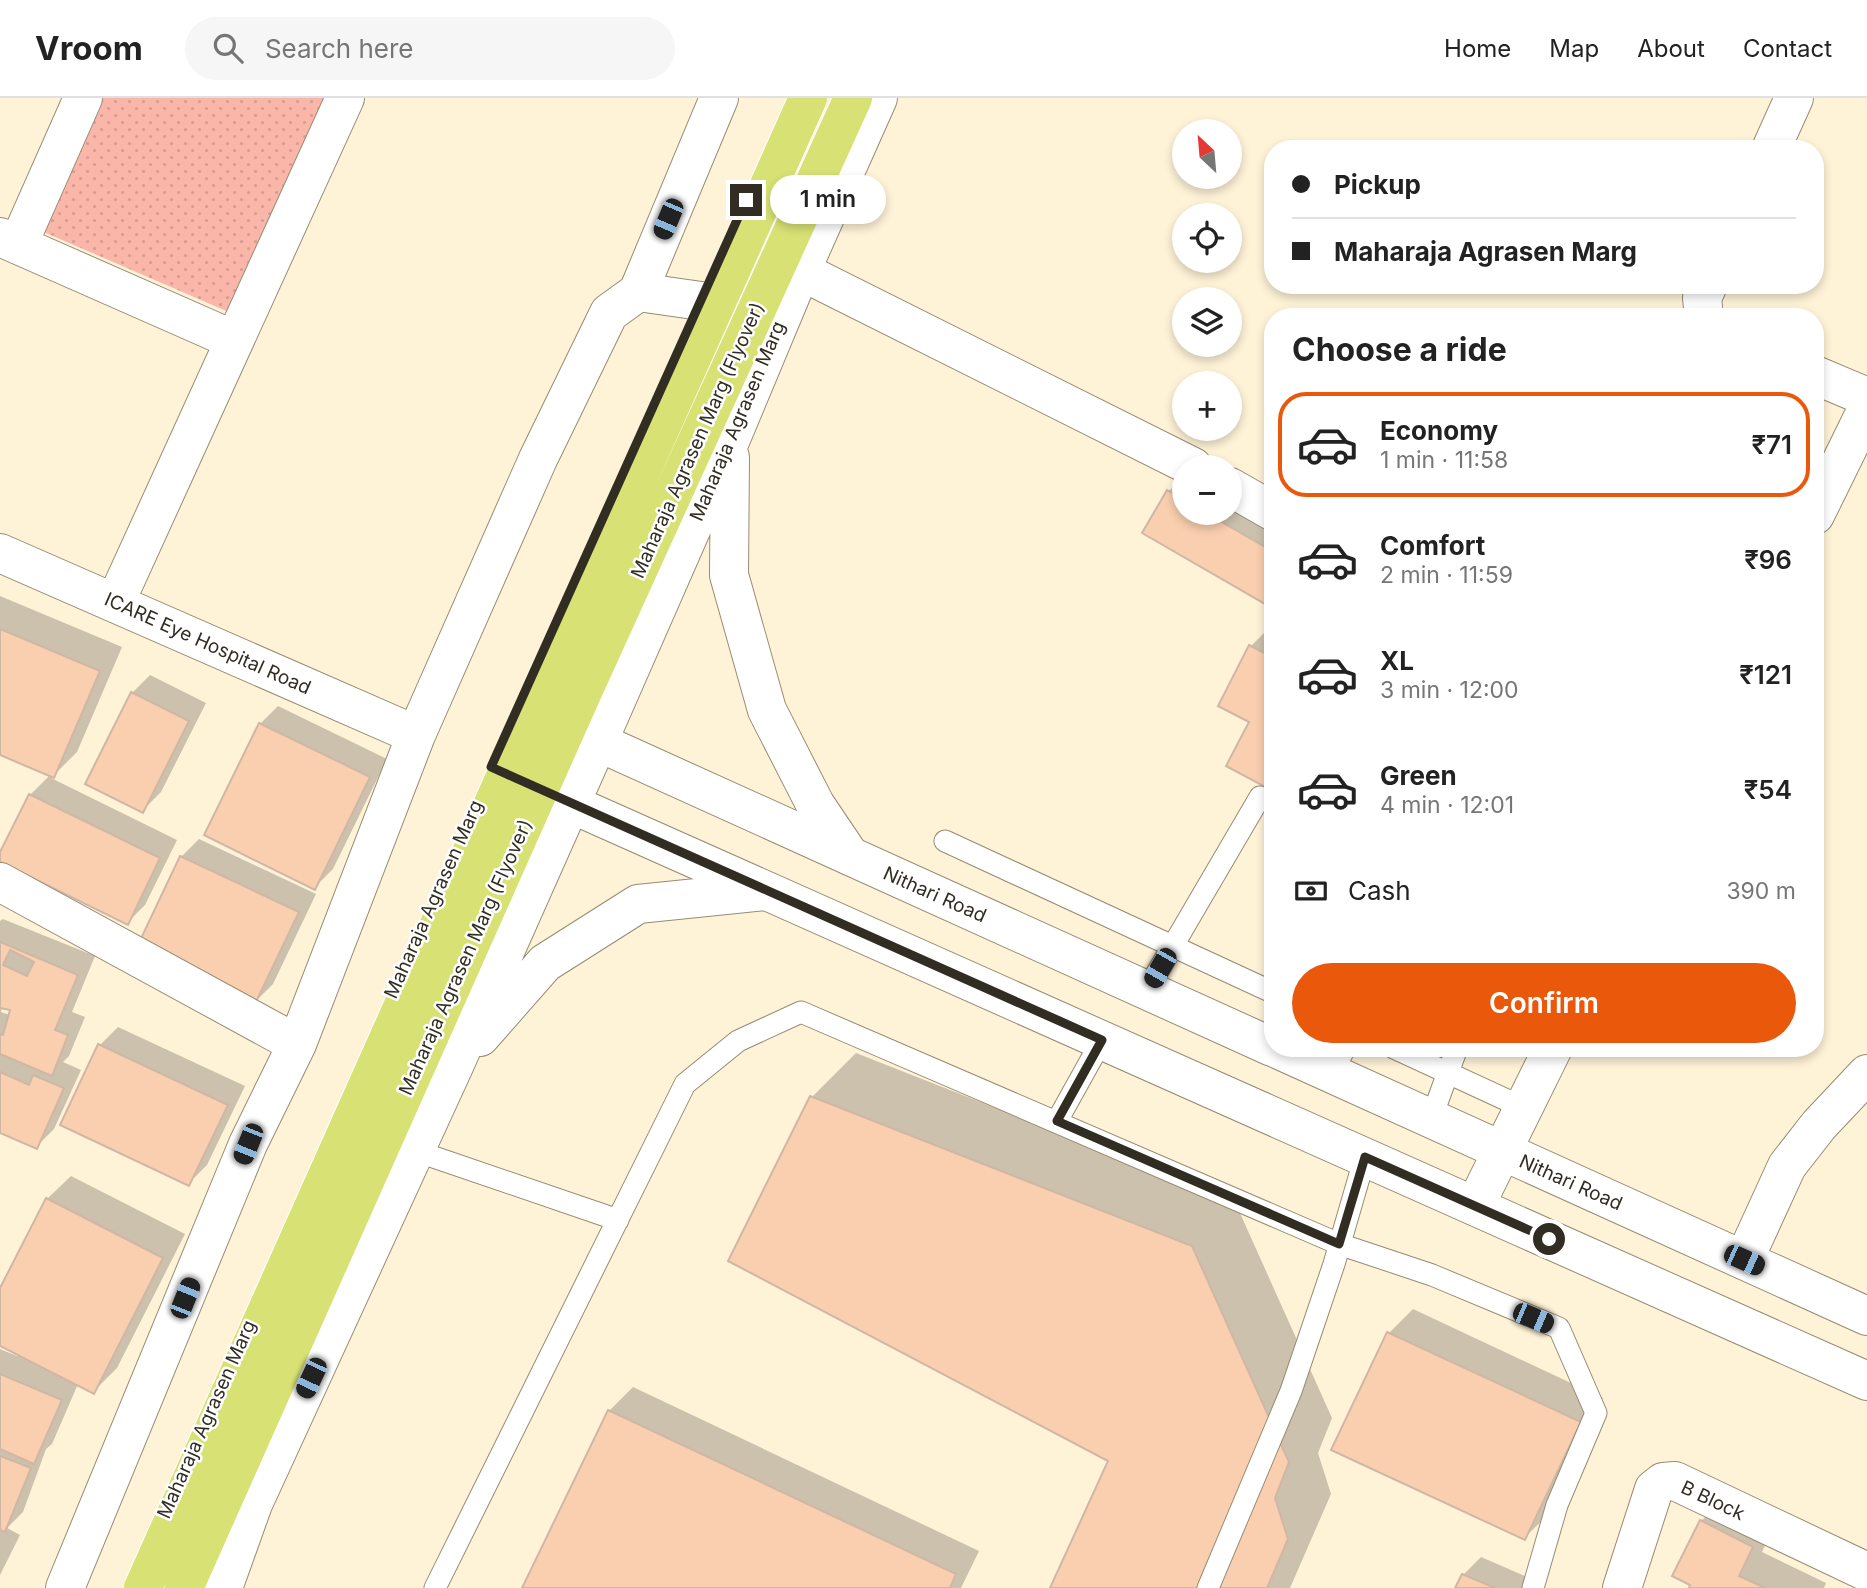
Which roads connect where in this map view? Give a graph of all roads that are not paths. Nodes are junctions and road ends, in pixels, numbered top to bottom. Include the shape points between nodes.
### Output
1 (83, 98) edge
2 (345, 98) edge
3 (719, 98) edge
4 (790, 98) edge
5 (808, 98) edge
6 (853, 98) edge
7 (878, 98) edge
8 (1794, 98) edge
9 (1775, 140) edge
10 (9, 241) edge
11 (801, 271) junction
12 (638, 292) junction
13 (701, 301) junction
14 (234, 340) junction
15 (1824, 379) edge
16 (1867, 397) edge
17 (1867, 409) edge
18 (730, 441) junction
19 (1172, 456) edge
20 (1242, 494) edge
21 (1824, 497) edge
22 (1264, 506) edge
23 (0, 553) edge
24 (115, 603) junction
25 (522, 698) junction
26 (416, 735) junction
27 (598, 741) junction
28 (491, 767) junction
29 (1261, 797) dead end
30 (571, 803) junction
31 (945, 841) dead end
32 (850, 856) junction
33 (0, 882) edge
34 (766, 891) junction
35 (1172, 946) junction
36 (1264, 988) edge
37 (1147, 990) junction
38 (1102, 1040) junction
39 (1264, 1043) edge
40 (297, 1044) junction
41 (1318, 1057) edge
42 (1413, 1057) edge
43 (1454, 1057) edge
44 (1549, 1057) edge
45 (1338, 1061) edge
46 (454, 1066) junction
47 (1448, 1073) junction
48 (1867, 1074) edge
49 (1524, 1108) junction
50 (1431, 1119) junction
51 (1057, 1121) junction
52 (416, 1151) junction
53 (1502, 1151) junction
54 (1365, 1157) junction
55 (1475, 1206) junction
56 (618, 1220) junction
57 (1339, 1244) junction
58 (1744, 1260) junction
59 (1867, 1316) edge
60 (1867, 1381) edge
61 (1867, 1572) edge
62 (138, 1587) edge
63 (65, 1588) edge
64 (184, 1588) edge
65 (223, 1588) edge
66 (435, 1588) edge
67 (1208, 1588) edge
68 (1533, 1588) edge
69 (1622, 1588) edge

1 - 10 street
2 - 14 street
3 - 12 street
4 - 13 street, Maharaja Agrasen Marg
5 - 62 main road, Maharaja Agrasen Marg (Flyover), bridge
6 - 64 main road, Maharaja Agrasen Marg (Flyover), bridge
7 - 11 street, Maharaja Agrasen Marg
8 - 9 street
10 - 14 street
11 - 18 street, Maharaja Agrasen Marg
11 - 19 street
12 - 13 street
12 - 26 street via 610,313 538,459
13 - 25 street, Maharaja Agrasen Marg
14 - 24 street
15 - 16 street
17 - 21 street
18 - 27 street, Maharaja Agrasen Marg
18 - 32 street via 729,575 767,710 815,803
20 - 22 street
23 - 24 street, ICARE Eye Hospital Road
24 - 26 street, ICARE Eye Hospital Road
25 - 27 street, Nithari Road
25 - 28 street, Maharaja Agrasen Marg
26 - 40 street
27 - 30 street, Maharaja Agrasen Marg
27 - 32 street, Nithari Road
28 - 30 street
28 - 62 street, Maharaja Agrasen Marg
29 - 35 lane
30 - 34 street
30 - 46 street, Maharaja Agrasen Marg
31 - 35 lane
32 - 37 street, Nithari Road
33 - 40 street
34 - 38 street
34 - 46 street via 638,904 544,963
35 - 36 lane
35 - 37 lane
37 - 39 street, Nithari Road
38 - 51 lane
38 - 54 street
40 - 63 street via 248,1144
41 - 45 street, Nithari Road
42 - 47 lane
43 - 47 lane
44 - 49 street
45 - 50 street, Nithari Road
46 - 52 street, Maharaja Agrasen Marg
47 - 49 lane
47 - 50 lane
48 - 58 street via 1787,1167
49 - 53 street
50 - 53 street, Nithari Road
51 - 56 lane via 801,1012 738,1041 685,1084
51 - 57 lane
52 - 56 lane
52 - 65 street, Maharaja Agrasen Marg via 253,1504
53 - 55 street
53 - 58 street, Nithari Road
54 - 55 street
54 - 57 lane
55 - 60 street
56 - 66 lane
57 - 67 lane via 1291,1391
57 - 68 lane via 1432,1275 1559,1328 1596,1413 1557,1505
58 - 59 street, Nithari Road
61 - 69 street, B Block via 1675,1482 1663,1482 1654,1489

